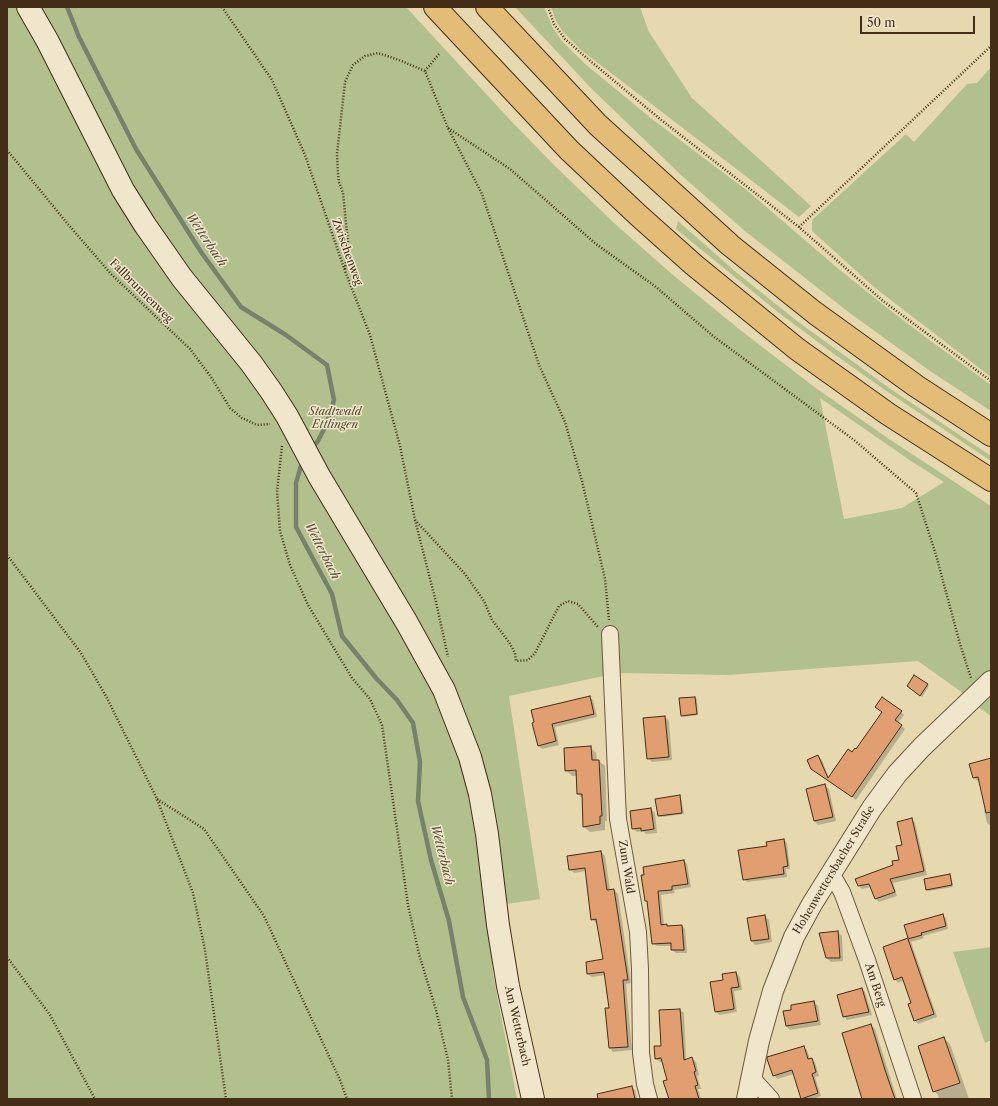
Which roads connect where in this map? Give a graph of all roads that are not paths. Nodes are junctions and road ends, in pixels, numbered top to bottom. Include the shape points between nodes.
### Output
1 (28, 7) edge
2 (435, 7) edge
3 (487, 7) edge
4 (991, 435) edge
5 (991, 480) edge
6 (610, 634) road end
7 (991, 681) edge
8 (830, 873) junction
9 (750, 1077) junction
10 (533, 1099) edge
11 (649, 1099) edge
12 (747, 1099) edge
13 (771, 1099) edge
14 (913, 1099) edge

1 - 10 main road, Am Wetterbach via 123,190 182,278 271,390 287,416 289,439 320,476 444,690 464,739 480,794 502,954
2 - 5 highway via 569,150 694,265 797,349 888,414
3 - 4 highway via 598,125 730,245 815,313 916,386
6 - 11 street, Zum Wald via 618,819 638,932 641,1054
7 - 8 street, Hohenwettersbacher Straße via 897,774
8 - 9 street, Hohenwettersbacher Straße via 794,937 784,962 765,1015
8 - 14 street, Am Berg via 842,892
9 - 12 street, Hohenwettersbacher Straße
9 - 13 street

